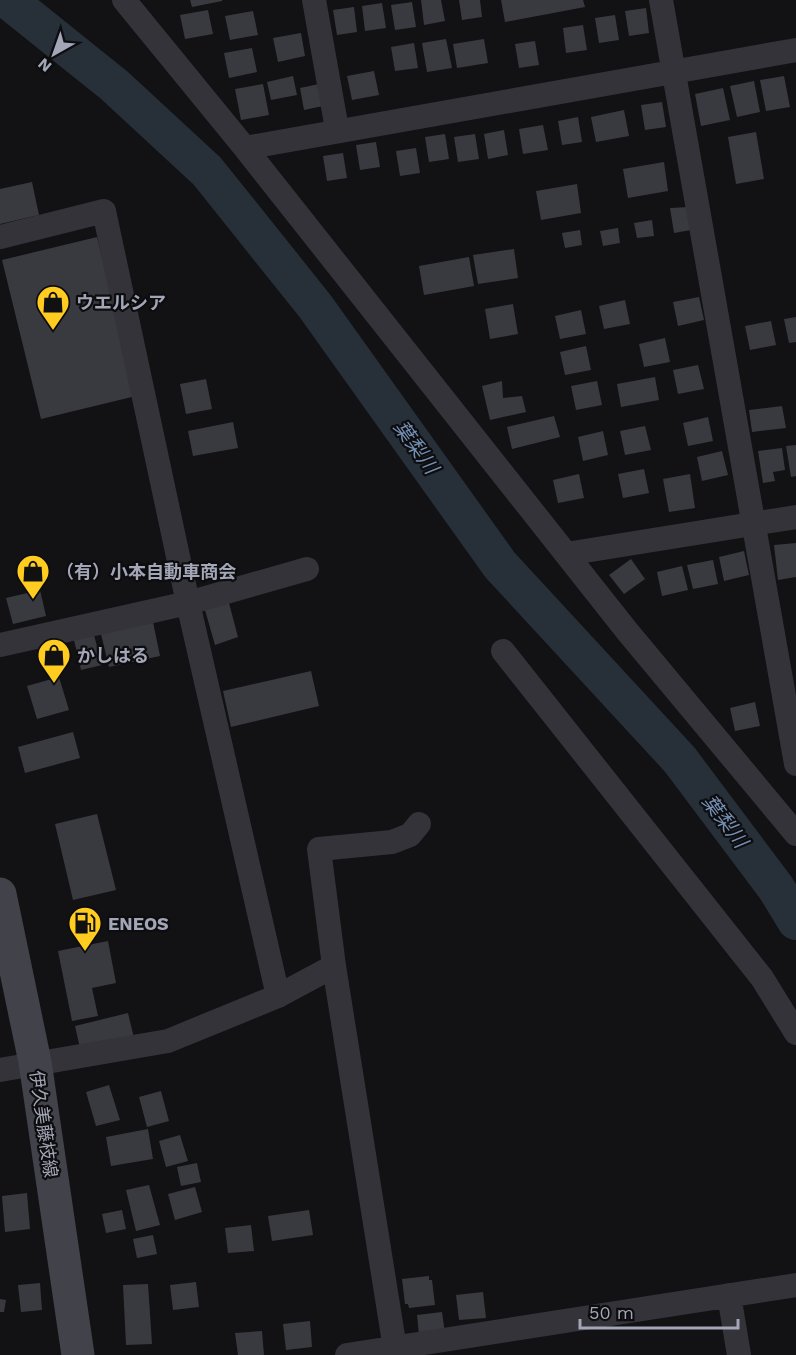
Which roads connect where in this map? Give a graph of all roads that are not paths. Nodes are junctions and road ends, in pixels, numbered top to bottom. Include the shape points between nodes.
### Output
1 (124, 0) edge
2 (314, 0) edge
3 (661, 0) edge
4 (796, 50) edge
5 (673, 71) junction
6 (337, 129) junction
7 (245, 148) junction
8 (0, 237) edge
9 (796, 517) edge
10 (755, 524) junction
11 (566, 554) junction
12 (307, 568) dead end
13 (188, 603) junction
14 (0, 645) edge
15 (503, 651) dead end
16 (796, 764) edge
17 (419, 824) dead end
18 (796, 834) edge
19 (0, 894) edge
20 (334, 966) junction
21 (278, 996) junction
22 (796, 1033) edge
23 (35, 1062) junction
24 (0, 1070) edge
25 (796, 1284) edge
26 (729, 1295) junction
27 (396, 1352) edge
28 (78, 1355) edge
29 (347, 1355) edge
30 (739, 1355) edge

1 - 7 street
2 - 6 street
3 - 5 street
4 - 5 street
5 - 6 street
5 - 10 street
6 - 7 street
7 - 11 street
8 - 13 street via 104,211
9 - 10 street
10 - 11 street
10 - 16 street
11 - 18 street
12 - 13 street
13 - 14 street
13 - 21 street
15 - 22 street via 762,978
17 - 20 street via 410,835 392,842 319,849
19 - 23 main road, 伊久美藤枝線
20 - 21 street
20 - 27 street
21 - 23 street via 168,1041
23 - 24 street
23 - 28 main road, 伊久美藤枝線
25 - 26 street
26 - 27 street
26 - 30 street
27 - 29 street

